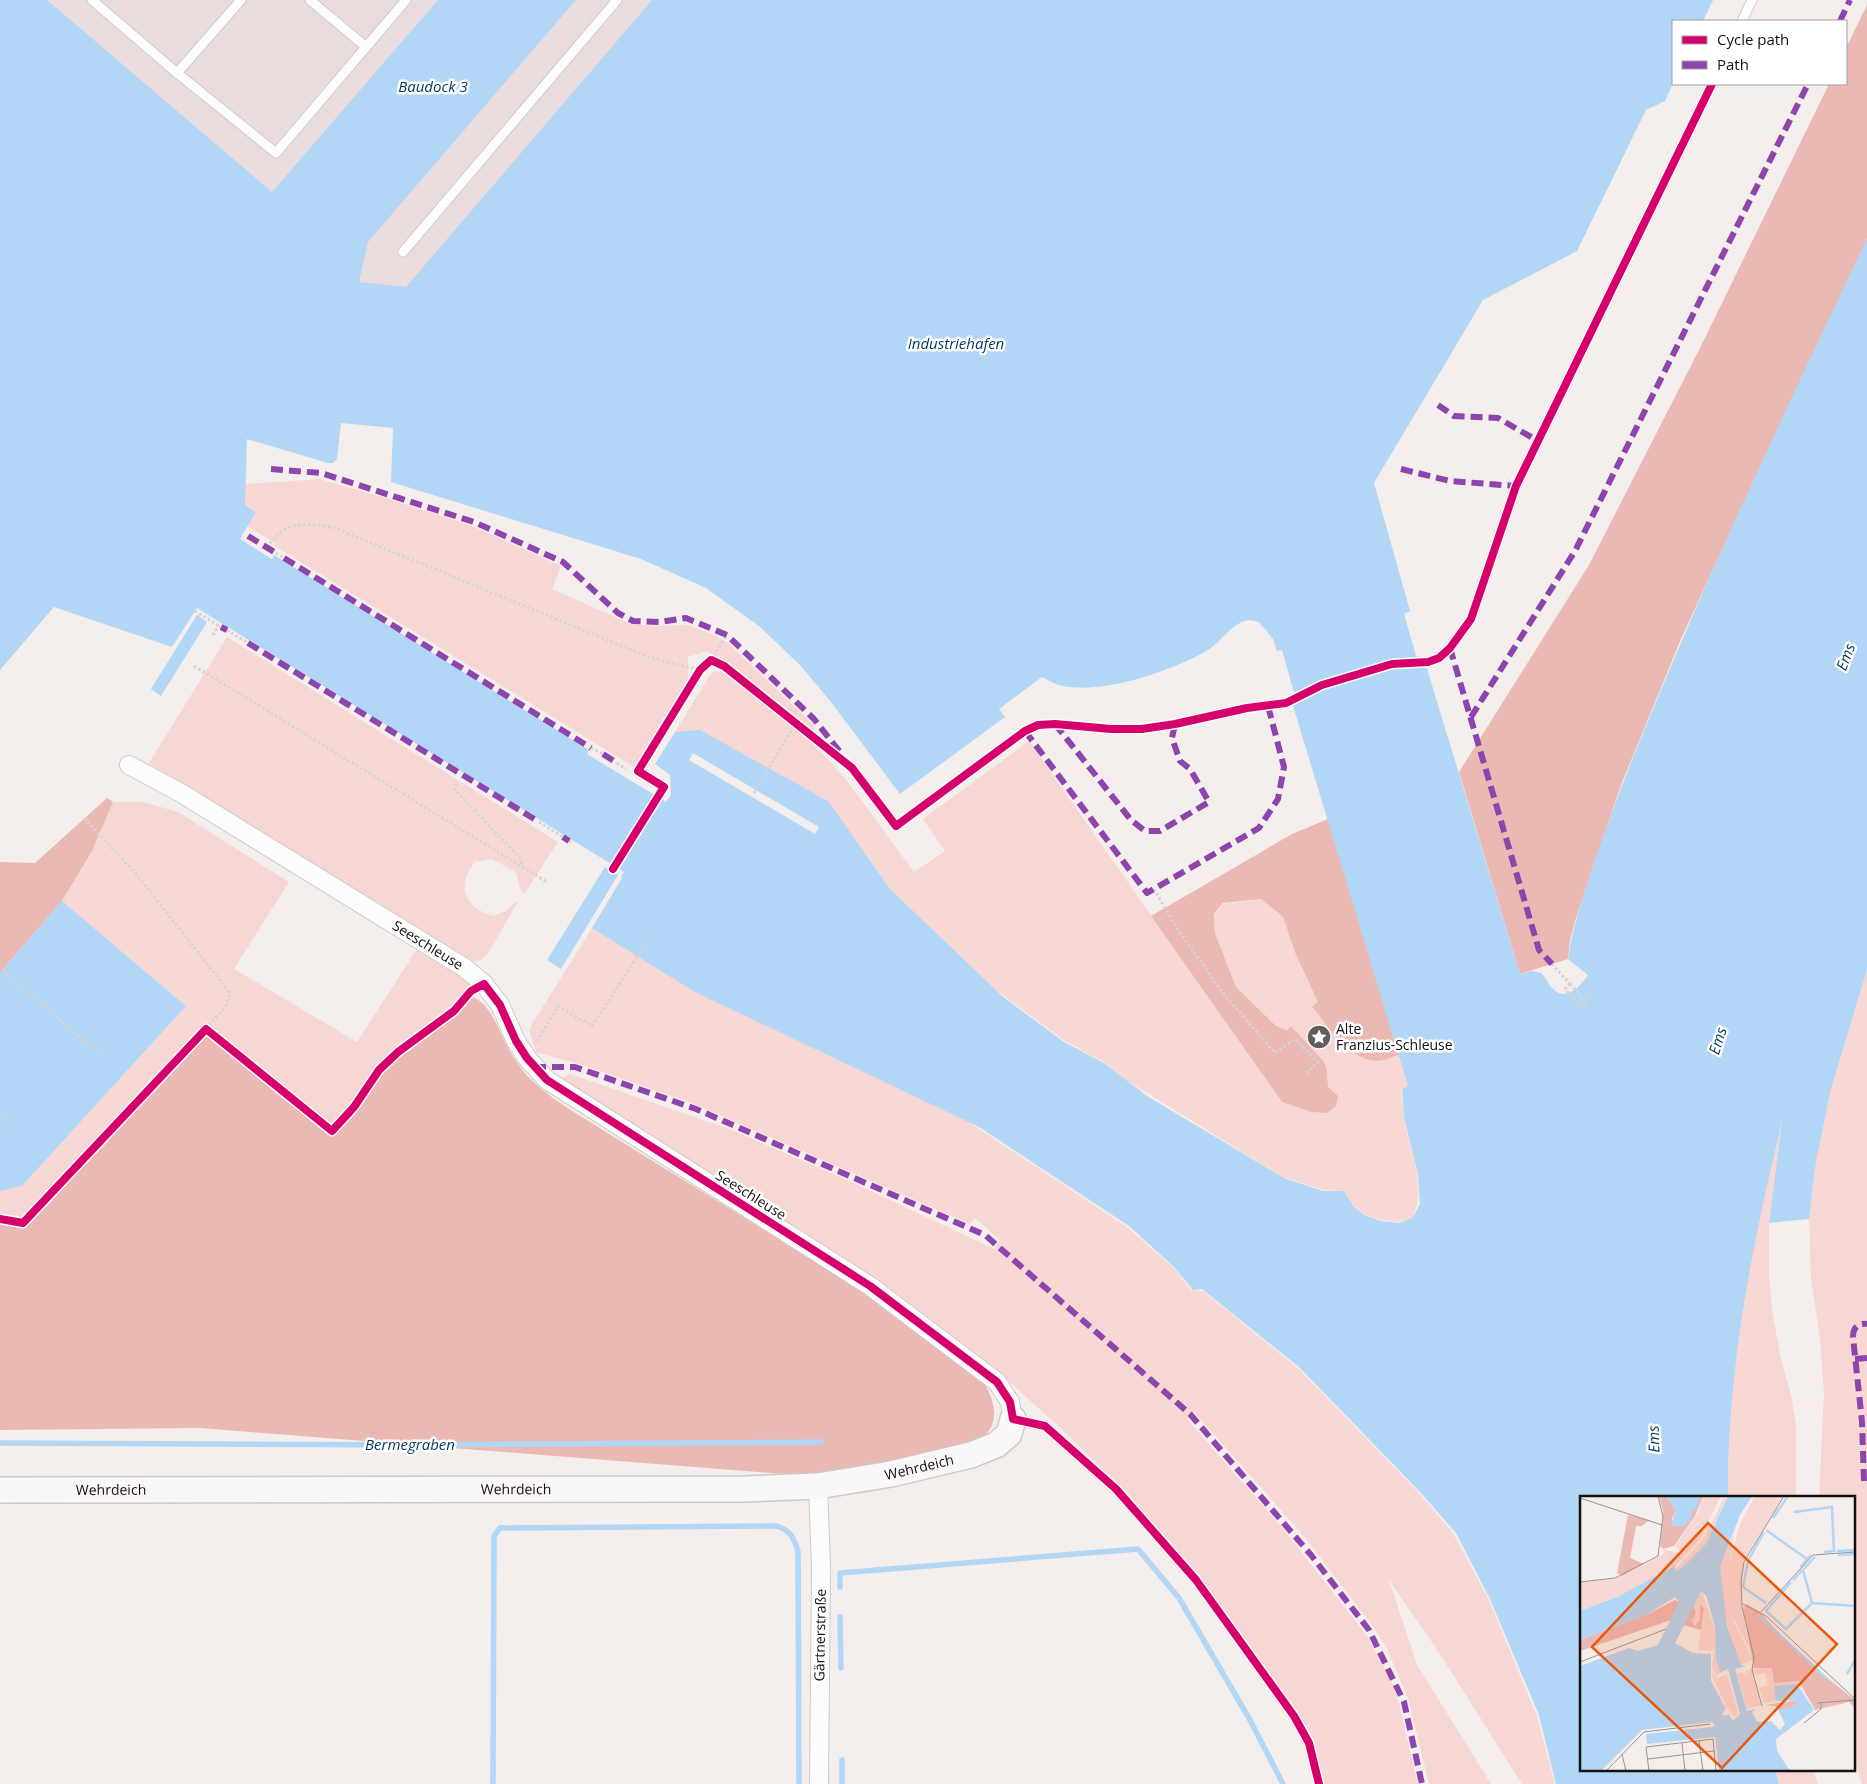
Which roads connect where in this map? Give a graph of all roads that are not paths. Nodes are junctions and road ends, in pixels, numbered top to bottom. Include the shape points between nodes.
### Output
1 (92, 0) edge
2 (241, 0) edge
3 (310, 0) edge
4 (406, 0) edge
5 (617, 0) edge
6 (1752, 0) edge
7 (1742, 20) edge
8 (366, 47) junction
9 (177, 73) junction
10 (1712, 85) edge
11 (403, 252) dead end
12 (1428, 662) dead end
13 (129, 765) dead end
14 (1013, 1419) junction
15 (818, 1486) junction
16 (0, 1490) edge
17 (818, 1784) edge
18 (1319, 1784) edge

1 - 9 lane
2 - 9 lane
3 - 8 lane
4 - 8 lane
5 - 11 lane
6 - 7 lane
8 - 9 lane via 276,153
10 - 12 lane via 1516,486 1470,619 1450,648 1439,658
13 - 14 street, Seeschleuse via 181,792 465,968 484,984 500,1005 516,1041 547,1080 870,1286 996,1382 1010,1402
14 - 15 street, Wehrdeich via 1009,1434 996,1445 971,1455 891,1474
14 - 18 lane via 1045,1426 1116,1489 1196,1580 1294,1716 1309,1743
15 - 16 street, Wehrdeich via 746,1489
15 - 17 street, Gärtnerstraße via 821,1568

